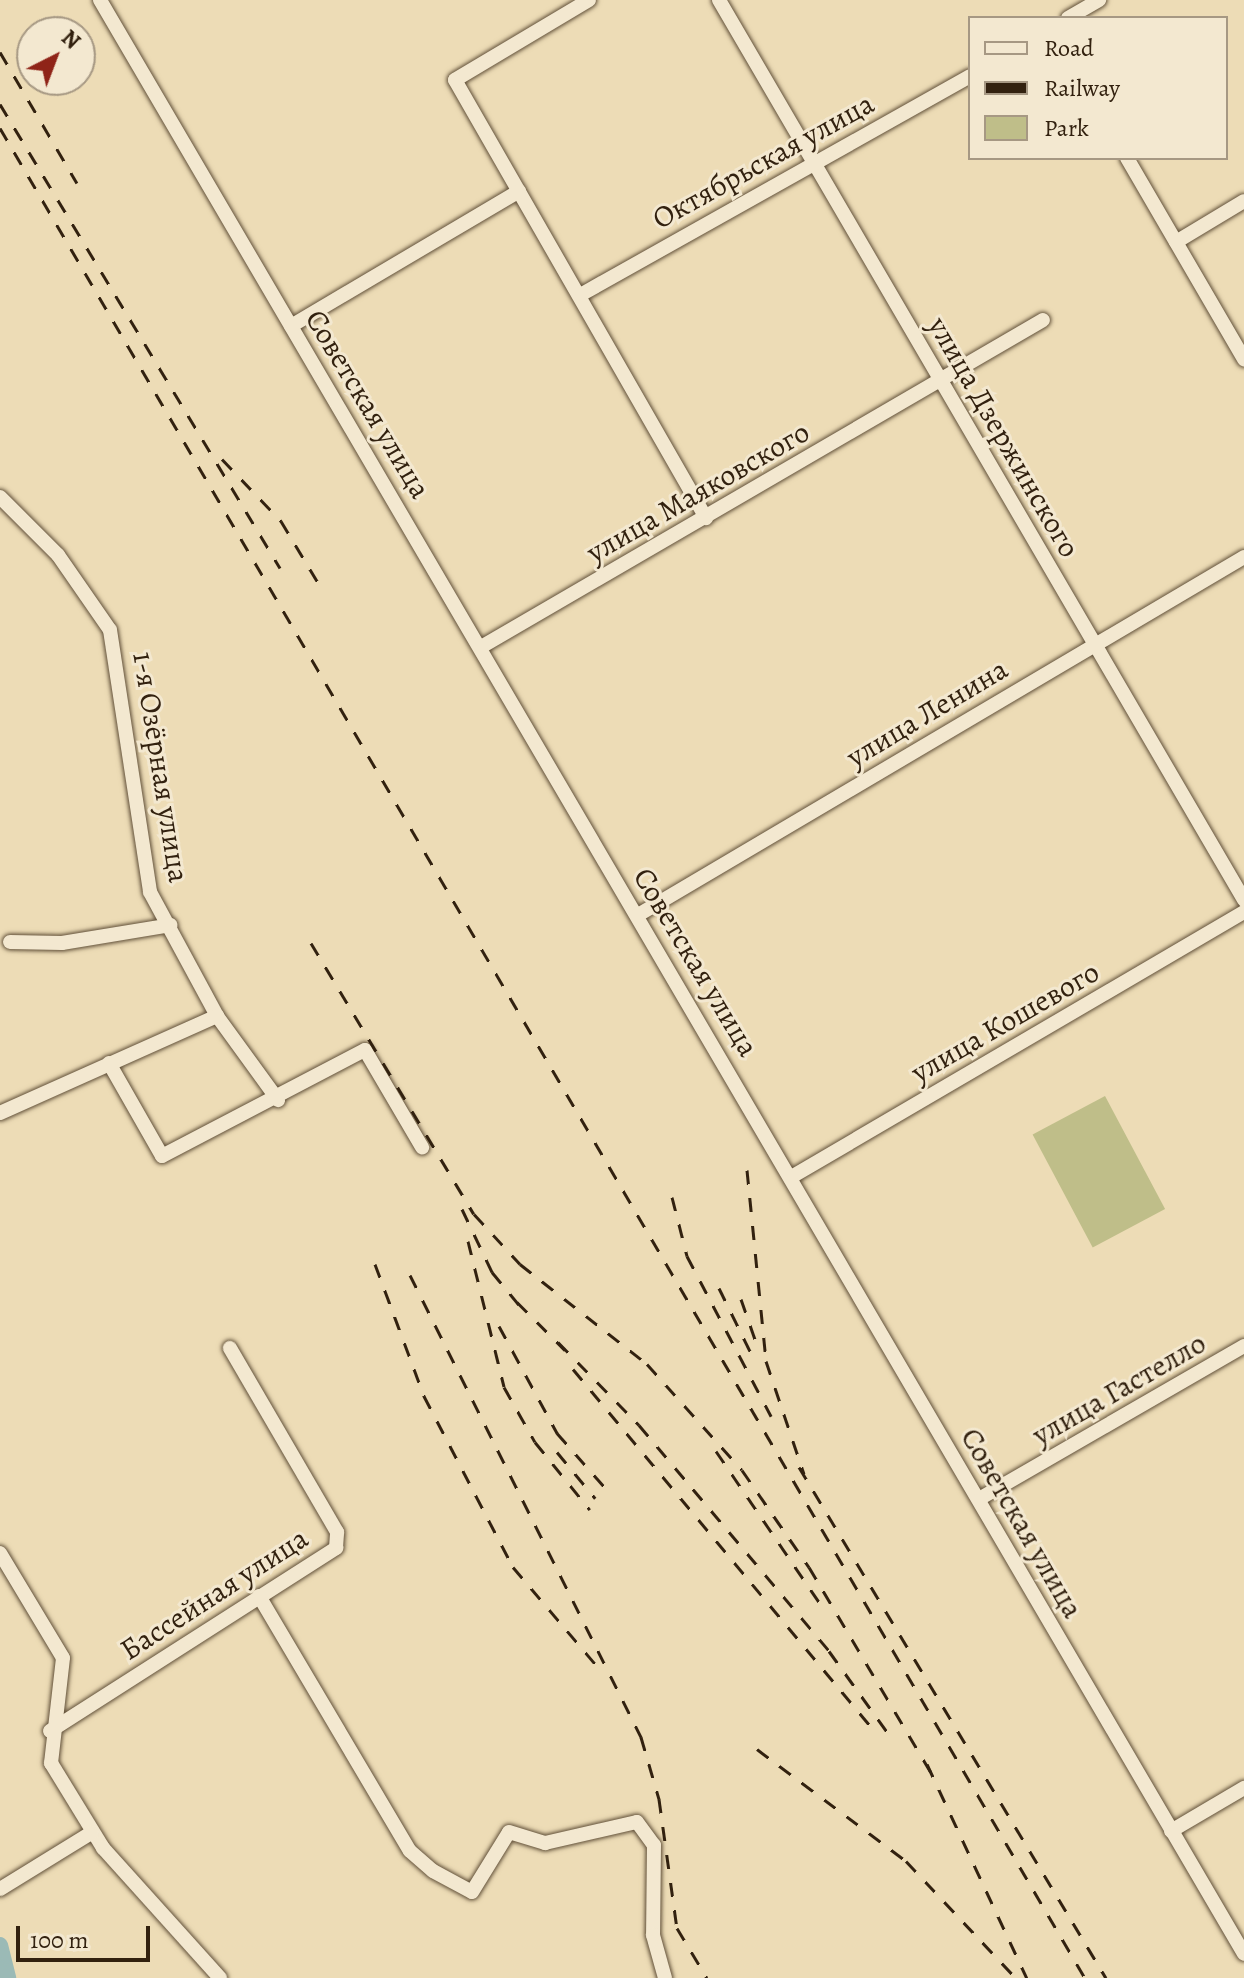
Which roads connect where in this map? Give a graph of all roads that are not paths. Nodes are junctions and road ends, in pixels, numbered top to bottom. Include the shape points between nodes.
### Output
1 (100, 0) edge
2 (589, 0) edge
3 (719, 0) edge
4 (1092, 2) edge
5 (1071, 16) edge
6 (968, 77) edge
7 (1128, 160) edge
8 (810, 163) junction
9 (519, 191) junction
10 (1244, 201) edge
11 (1176, 242) junction
12 (582, 294) junction
13 (1043, 320) dead end
14 (291, 326) junction
15 (1244, 359) edge
16 (940, 378) junction
17 (0, 497) edge
18 (706, 518) junction
19 (1244, 557) edge
20 (1095, 644) junction
21 (481, 647) junction
22 (1244, 900) edge
23 (1244, 912) edge
24 (638, 915) junction
25 (171, 925) junction
26 (10, 942) dead end
27 (217, 1016) junction
28 (109, 1063) junction
29 (278, 1100) junction
30 (0, 1113) edge
31 (422, 1147) dead end
32 (793, 1176) junction
33 (1244, 1346) edge
34 (230, 1348) dead end
35 (979, 1499) junction
36 (0, 1553) edge
37 (259, 1596) junction
38 (50, 1731) junction
39 (1244, 1788) edge
40 (1171, 1831) junction
41 (91, 1833) junction
42 (0, 1889) edge
43 (1244, 1954) edge
44 (220, 1978) edge
45 (665, 1978) edge

1 - 14 street, Советская улица
2 - 9 street via 455,80
3 - 8 street, улица Дзержинского
4 - 5 street
6 - 8 street, Октябрьская улица
7 - 11 street
8 - 12 street, Октябрьская улица
8 - 16 street, улица Дзержинского
9 - 12 street
9 - 14 street
10 - 11 street
11 - 15 street
12 - 18 street
13 - 16 street
14 - 21 street, Советская улица
16 - 18 street, улица Маяковского
16 - 20 street, улица Дзержинского
17 - 25 street, 1-я Озёрная улица via 58,555 119,652 150,892
18 - 21 street, улица Маяковского
19 - 20 street, улица Ленина
20 - 22 street, улица Дзержинского
20 - 24 street, улица Ленина
21 - 24 street, Советская улица
23 - 32 street, улица Кошевого
24 - 32 street, Советская улица
25 - 26 street via 62,943
25 - 27 street, 1-я Озёрная улица
27 - 28 street
27 - 29 street, 1-я Озёрная улица
28 - 29 street via 162,1156
28 - 30 street
29 - 31 street via 365,1050
32 - 35 street, Советская улица
33 - 35 street, улица Гастелло
34 - 37 street, Бассейная улица via 337,1532 336,1548
35 - 40 street, Советская улица
36 - 38 street via 63,1658 66,1673
37 - 38 street, Бассейная улица
37 - 45 street via 410,1851 433,1871 472,1892 509,1832 545,1843 637,1822 654,1845 653,1935
38 - 41 street via 51,1763
39 - 40 street
40 - 43 street, Советская улица
41 - 42 street
41 - 44 street

